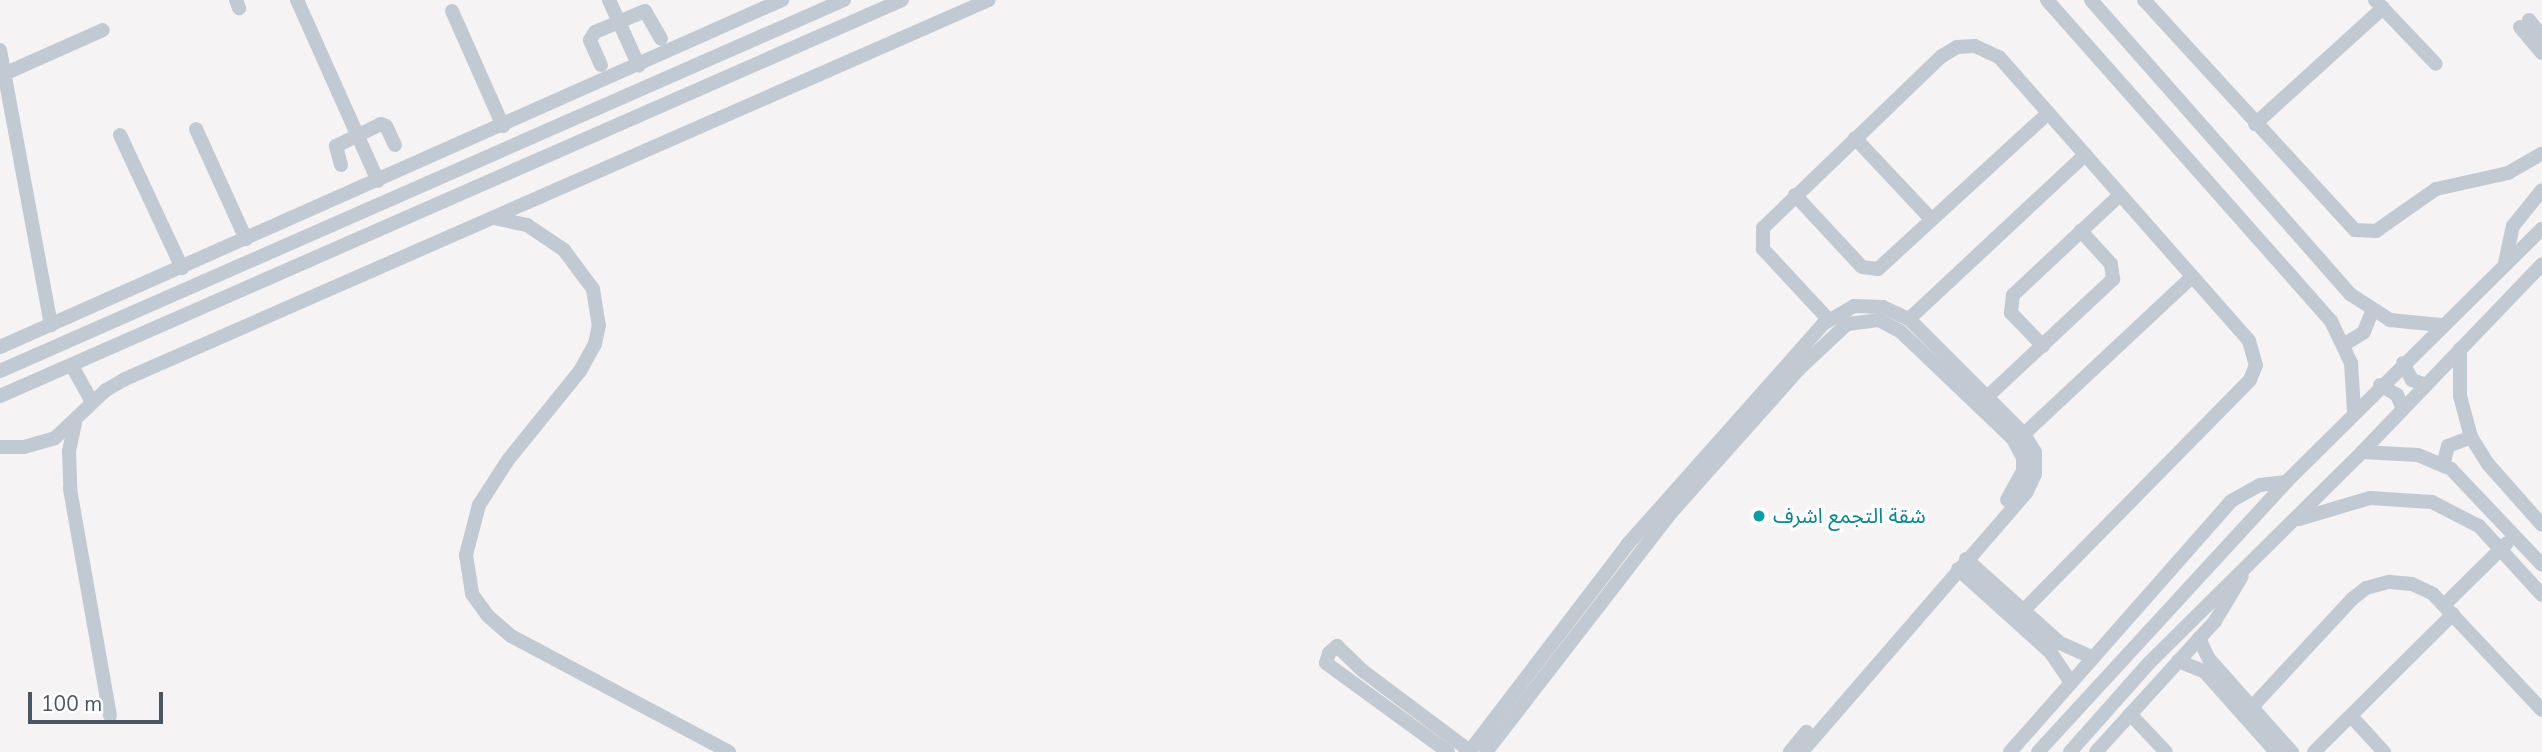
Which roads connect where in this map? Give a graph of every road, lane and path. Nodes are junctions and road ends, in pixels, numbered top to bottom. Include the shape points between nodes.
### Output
1 (297, 0) edge
2 (609, 0) edge
3 (781, 0) edge
4 (844, 0) edge
5 (902, 0) edge
6 (989, 0) edge
7 (2047, 0) edge
8 (2091, 0) edge
9 (2151, 2) edge
10 (2379, 4) edge
11 (452, 11) dead end
12 (812, 14) junction
13 (619, 22) junction
14 (103, 30) dead end
15 (2542, 36) edge
16 (660, 39) dead end
17 (0, 50) edge
18 (786, 50) junction
19 (2542, 53) edge
20 (2436, 64) dead end
21 (601, 65) dead end
22 (639, 66) junction
23 (3, 84) edge
24 (2048, 113) junction
25 (2255, 124) junction
26 (503, 126) junction
27 (197, 128) dead end
28 (120, 135) dead end
29 (357, 135) junction
30 (1855, 138) junction
31 (15, 145) junction
32 (395, 145) dead end
33 (0, 152) edge
34 (2542, 153) edge
35 (2085, 155) junction
36 (341, 164) dead end
37 (378, 181) junction
38 (2542, 190) edge
39 (1795, 195) junction
40 (2120, 195) junction
41 (493, 218) junction
42 (1932, 220) junction
43 (2542, 229) edge
44 (2081, 231) junction
45 (246, 239) junction
46 (249, 261) junction
47 (2505, 263) junction
48 (2542, 264) edge
49 (182, 268) junction
50 (285, 273) junction
51 (2192, 277) junction
52 (2372, 311) junction
53 (1828, 319) junction
54 (1909, 319) junction
55 (52, 324) junction
56 (2441, 325) junction
57 (2345, 344) junction
58 (59, 345) junction
59 (2043, 346) junction
60 (0, 347) edge
61 (2460, 349) junction
62 (2403, 363) junction
63 (72, 366) junction
64 (1793, 366) junction
65 (0, 371) edge
66 (2380, 385) junction
67 (2426, 385) junction
68 (0, 396) edge
69 (1987, 397) junction
70 (92, 402) junction
71 (2403, 409) junction
72 (2354, 411) junction
73 (76, 421) junction
74 (0, 433) edge
75 (2024, 434) junction
76 (2471, 437) junction
77 (7, 447) edge
78 (2362, 452) junction
79 (2443, 465) junction
80 (2286, 482) junction
81 (2294, 520) junction
82 (2542, 525) edge
83 (2515, 534) junction
84 (2501, 548) junction
85 (1964, 559) junction
86 (2542, 565) edge
87 (2244, 569) junction
88 (2542, 594) edge
89 (2448, 610) junction
90 (2023, 611) junction
91 (2034, 629) junction
92 (2199, 638) junction
93 (2060, 652) junction
94 (2092, 657) junction
95 (2178, 661) junction
96 (2070, 681) junction
97 (1513, 702) junction
98 (2252, 707) junction
99 (2542, 710) edge
100 (2130, 713) junction
101 (110, 715) dead end
102 (2351, 716) junction
103 (729, 752) edge
104 (1448, 752) edge
105 (1469, 752) edge
106 (1486, 752) edge
107 (1790, 752) edge
108 (1802, 752) edge
109 (2010, 752) edge
110 (2038, 752) edge
111 (2070, 752) edge
112 (2096, 752) edge
113 (2165, 752) edge
114 (2276, 752) edge
115 (2292, 752) edge
116 (2314, 752) edge
117 (2384, 752) edge

1 - 29 street
2 - 13 street
3 - 22 street
4 - 12 street
5 - 18 street
6 - 41 street
7 - 57 street via 2326,314
8 - 52 street via 2343,287
9 - 25 street
10 - 20 street
10 - 25 street
11 - 26 street
12 - 18 street
12 - 46 street
13 - 16 street via 647,12
13 - 21 street via 592,35
13 - 22 street
14 - 23 street
15 - 19 street via 2525,24
17 - 23 street
18 - 50 street
22 - 26 street
23 - 31 street
24 - 30 street via 1999,57 1984,48 1966,46 1942,56
24 - 35 street
24 - 42 street
25 - 34 street via 2346,225 2365,233 2381,229 2436,189 2508,173
26 - 37 street
27 - 45 street
28 - 49 street
29 - 32 street via 383,124
29 - 36 street via 335,148
29 - 37 street
30 - 39 street
30 - 42 street
31 - 33 street
31 - 55 street
35 - 40 street
35 - 54 street
37 - 45 street
38 - 47 street via 2517,217
39 - 42 street via 1868,270 1881,267
39 - 53 street via 1767,222 1761,242
40 - 44 street
40 - 51 street
41 - 70 street via 125,379
41 - 103 street via 527,225 564,250 593,289 599,326 580,371 508,460 480,505 466,555 472,594 511,636
43 - 47 street
44 - 59 street via 2111,264 2113,279
44 - 59 street via 2011,299 2014,317
45 - 49 street
46 - 50 street
46 - 58 street
47 - 56 street
48 - 61 street
49 - 55 street
50 - 63 street
51 - 75 street
51 - 90 street via 2253,348 2254,373
52 - 56 street via 2400,323
52 - 57 street via 2364,332
53 - 54 street via 1854,306 1873,305
53 - 64 street
54 - 69 street
55 - 58 street
55 - 60 street
56 - 62 street
57 - 72 street via 2353,372
58 - 65 street
59 - 69 street
61 - 67 street
61 - 76 street via 2460,396
62 - 66 street
62 - 67 street via 2412,380
63 - 68 street
63 - 70 street
64 - 85 street via 1840,328 1855,321 1879,320 1900,331 2013,439 2023,458 2019,484
64 - 97 street via 1632,549
66 - 71 street via 2398,395
66 - 72 street
67 - 71 street
69 - 75 street
70 - 73 street
71 - 78 street
72 - 80 street
73 - 77 street via 45,442
73 - 101 street via 69,451 70,489
74 - 77 street
75 - 85 street via 2035,452 2033,480
76 - 79 street via 2448,446
76 - 82 street via 2488,464
78 - 79 street via 2409,454
78 - 81 street
79 - 83 street via 2465,480
80 - 94 street via 2252,487 2231,501
80 - 110 street
81 - 84 street via 2364,499 2419,499 2468,519
81 - 87 street
83 - 84 street
83 - 86 street
84 - 88 street
84 - 89 street
85 - 90 street
85 - 91 street
85 - 107 street
85 - 108 street
87 - 92 street via 2229,602
87 - 111 street via 2150,662
89 - 98 street via 2412,584 2389,582 2366,588
89 - 99 street
89 - 102 street
90 - 91 street
91 - 93 street
92 - 95 street
92 - 98 street via 2209,659
93 - 94 street
93 - 96 street
94 - 96 street
95 - 100 street
95 - 114 street via 2205,672
96 - 109 street
97 - 105 street
97 - 106 street
98 - 115 street
100 - 112 street
100 - 113 street
102 - 116 street
102 - 117 street
104 - 105 street via 1326,663 1329,653 1337,646

